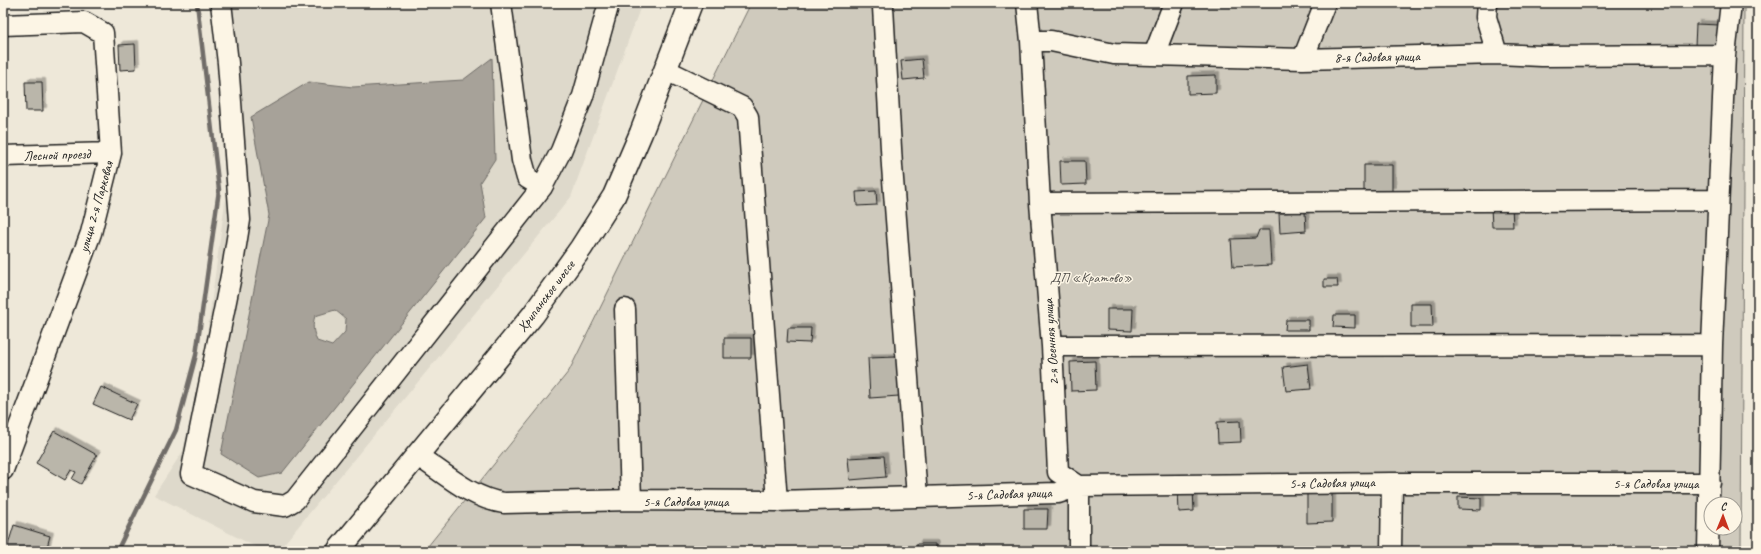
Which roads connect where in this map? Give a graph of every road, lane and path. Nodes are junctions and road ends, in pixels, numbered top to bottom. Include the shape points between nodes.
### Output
1 (221, 3) edge
2 (501, 3) edge
3 (609, 3) edge
4 (691, 3) edge
5 (1026, 3) edge
6 (1174, 3) edge
7 (1325, 3) edge
8 (1487, 3) edge
9 (1731, 3) edge
10 (883, 7) dead end
11 (3, 25) edge
12 (1031, 41) junction
13 (1497, 54) junction
14 (1154, 55) junction
15 (1725, 55) junction
16 (1303, 58) junction
17 (666, 70) junction
18 (111, 153) junction
19 (3, 156) edge
20 (542, 187) junction
21 (1718, 200) junction
22 (1040, 203) junction
23 (625, 309) dead end
24 (1712, 345) junction
25 (1052, 346) junction
26 (418, 456) junction
27 (3, 470) edge
28 (1392, 483) junction
29 (1710, 483) junction
30 (1079, 486) junction
31 (917, 498) junction
32 (631, 500) junction
33 (777, 501) junction
34 (338, 551) edge
35 (1079, 551) edge
36 (1391, 551) edge
37 (1708, 551) edge

1 - 20 street via 240,220 230,284 191,474 254,502 284,506 295,500
2 - 20 street via 522,160 527,178
3 - 20 street via 583,96 561,151
4 - 17 main road, Хрипанское шоссе
5 - 12 street, 2-я Осенняя улица
6 - 14 street
7 - 16 street
8 - 13 street via 1486,17
9 - 15 street
10 - 31 street via 892,166
11 - 18 street, улица 2-я Парковая via 84,22 102,33
12 - 14 street, 8-я Садовая улица via 1051,41 1114,54
12 - 22 street, 2-я Осенняя улица
13 - 15 street, 8-я Садовая улица
13 - 16 street, 8-я Садовая улица
14 - 16 street, 8-я Садовая улица
15 - 21 street
17 - 26 main road, Хрипанское шоссе via 614,196 581,248 533,315
17 - 33 street via 742,107 748,117
18 - 19 street, Лесной проезд
18 - 27 street, улица 2-я Парковая via 90,233
21 - 22 street
21 - 24 street
22 - 25 street, 2-я Осенняя улица
23 - 32 street
24 - 25 street
24 - 29 street
25 - 30 street, 2-я Осенняя улица via 1058,472
26 - 32 street, 5-я Садовая улица via 470,492 489,501 504,503
26 - 34 main road, Хрипанское шоссе
28 - 29 street, 5-я Садовая улица
28 - 30 street, 5-я Садовая улица
28 - 36 street
29 - 37 street
30 - 31 street, 5-я Садовая улица via 1058,493
30 - 35 street
31 - 33 street, 5-я Садовая улица
32 - 33 street, 5-я Садовая улица

